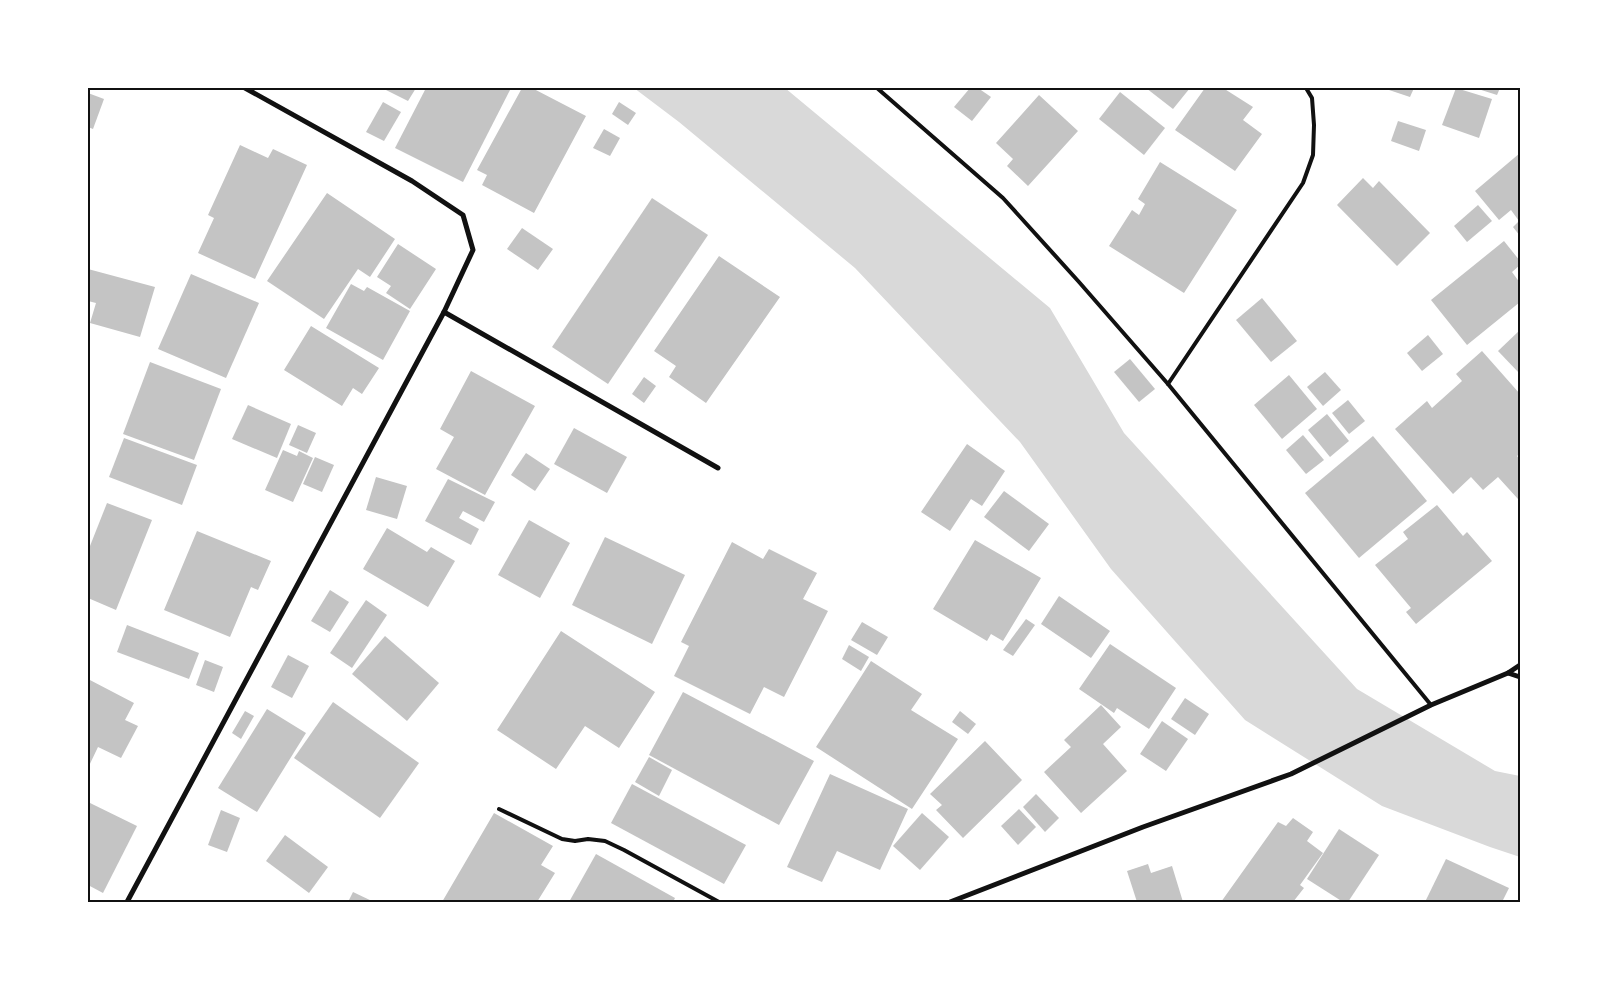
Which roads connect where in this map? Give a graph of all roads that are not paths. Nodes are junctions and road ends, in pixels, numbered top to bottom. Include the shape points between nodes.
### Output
1 (245, 88) edge
2 (877, 88) edge
3 (1306, 88) edge
4 (444, 312) junction
5 (1168, 384) junction
6 (718, 468) dead end
7 (1520, 665) edge
8 (1508, 673) junction
9 (1520, 677) edge
10 (1431, 706) junction
11 (499, 809) dead end
12 (127, 902) edge
13 (719, 902) edge
14 (950, 902) edge

1 - 4 street via 412,181 463,215 473,250
2 - 5 lane via 1003,198
3 - 5 lane via 1312,98 1314,125 1313,155 1303,183
4 - 6 street
4 - 12 street
5 - 10 lane
7 - 8 street
8 - 9 street
8 - 10 street
10 - 14 street via 1291,774
11 - 13 lane via 562,839 605,841

